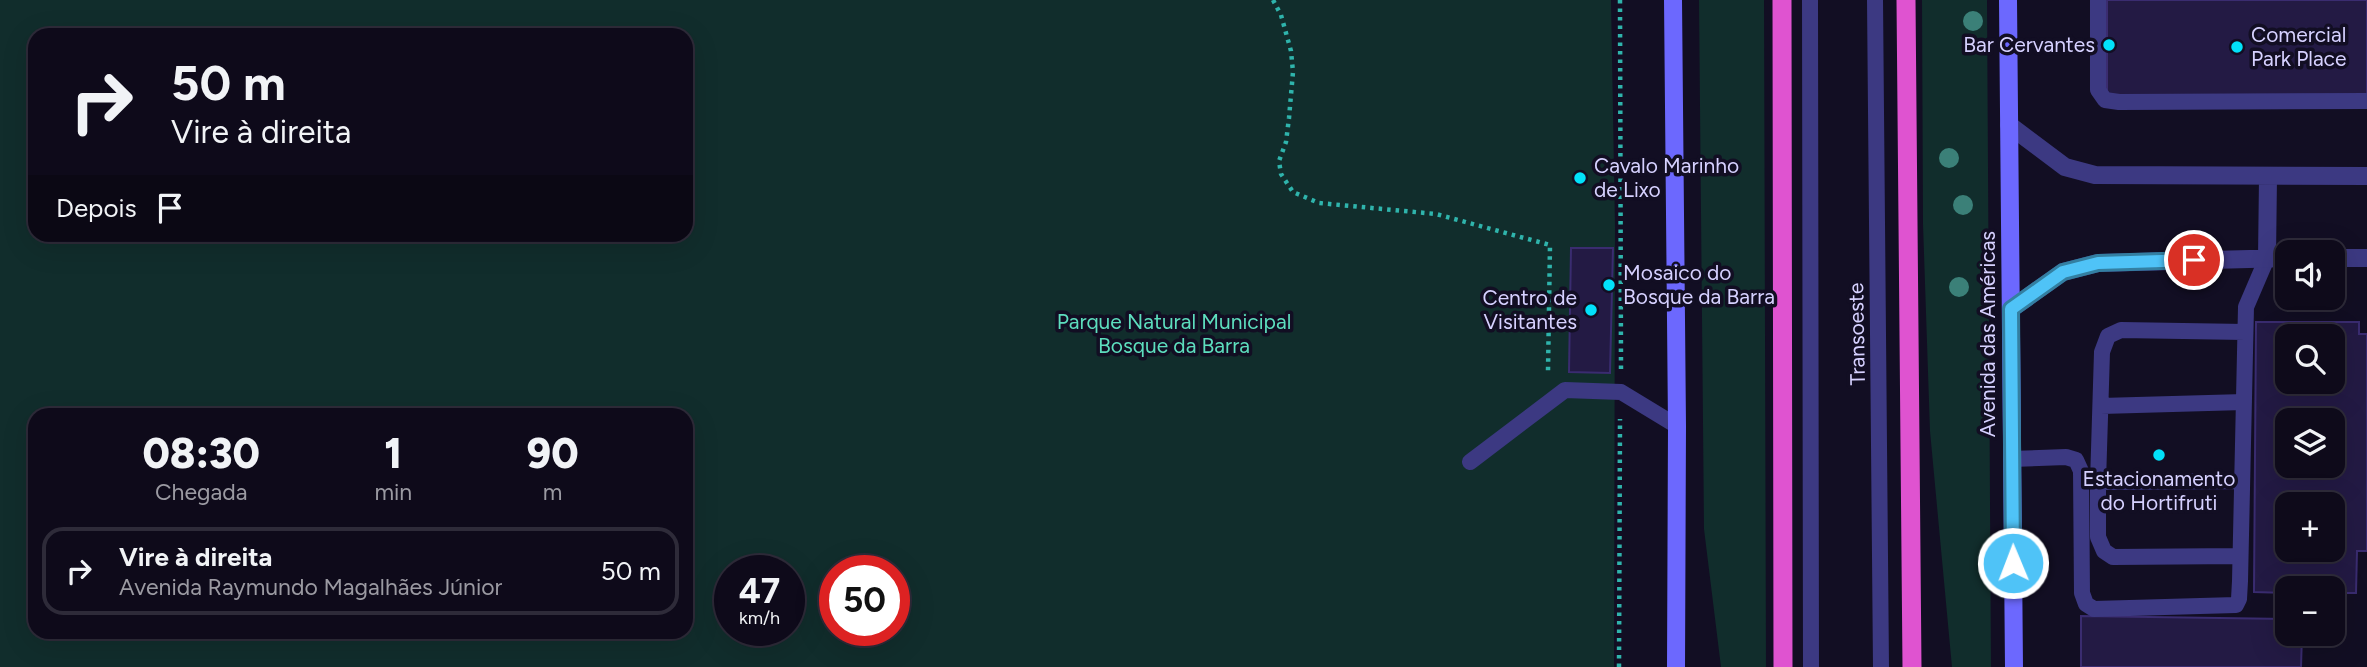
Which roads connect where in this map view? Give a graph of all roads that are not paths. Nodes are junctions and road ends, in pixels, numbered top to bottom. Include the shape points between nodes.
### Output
1 (1673, 0) edge
2 (1782, 0) edge
3 (1810, 0) edge
4 (1875, 0) edge
5 (1906, 0) edge
6 (2008, 0) edge
7 (2098, 0) edge
8 (2367, 101) edge
9 (2009, 125) junction
10 (2367, 176) edge
11 (2268, 177) junction
12 (2267, 258) junction
13 (2275, 258) edge
14 (2345, 258) edge
15 (2367, 258) edge
16 (2011, 309) junction
17 (2245, 332) junction
18 (2244, 402) junction
19 (2101, 407) junction
20 (1677, 426) junction
21 (2011, 459) junction
22 (1470, 462) dead end
23 (2242, 481) junction
24 (2098, 482) junction
25 (2240, 556) junction
26 (1911, 584) junction
27 (1676, 667) edge
28 (1783, 667) edge
29 (1811, 667) edge
30 (1881, 667) edge
31 (1912, 667) edge
32 (1925, 667) edge
33 (2014, 667) edge

1 - 20 main road
2 - 28 highway
3 - 29 lane
4 - 30 lane, Transoeste
5 - 26 highway
6 - 9 main road, Avenida das Américas
7 - 8 lane via 2098,90 2105,100
9 - 11 street via 2065,167 2095,175
9 - 16 main road, Avenida das Américas
10 - 11 street
11 - 12 street
12 - 13 street
12 - 16 street via 2098,263 2063,272
12 - 17 lane via 2246,307
14 - 15 street
16 - 21 main road, Avenida das Américas
17 - 18 lane
17 - 19 lane via 2121,330 2108,336 2102,352
18 - 19 lane
18 - 23 lane
19 - 24 lane
20 - 22 lane via 1620,392 1565,390
20 - 27 main road
21 - 25 lane via 2076,460 2081,471 2082,593 2085,604 2094,609 2236,605
21 - 33 main road, Avenida das Américas
23 - 24 lane
23 - 25 lane
24 - 25 lane via 2098,537 2104,551 2113,557
26 - 31 highway
26 - 32 highway via 1924,610

